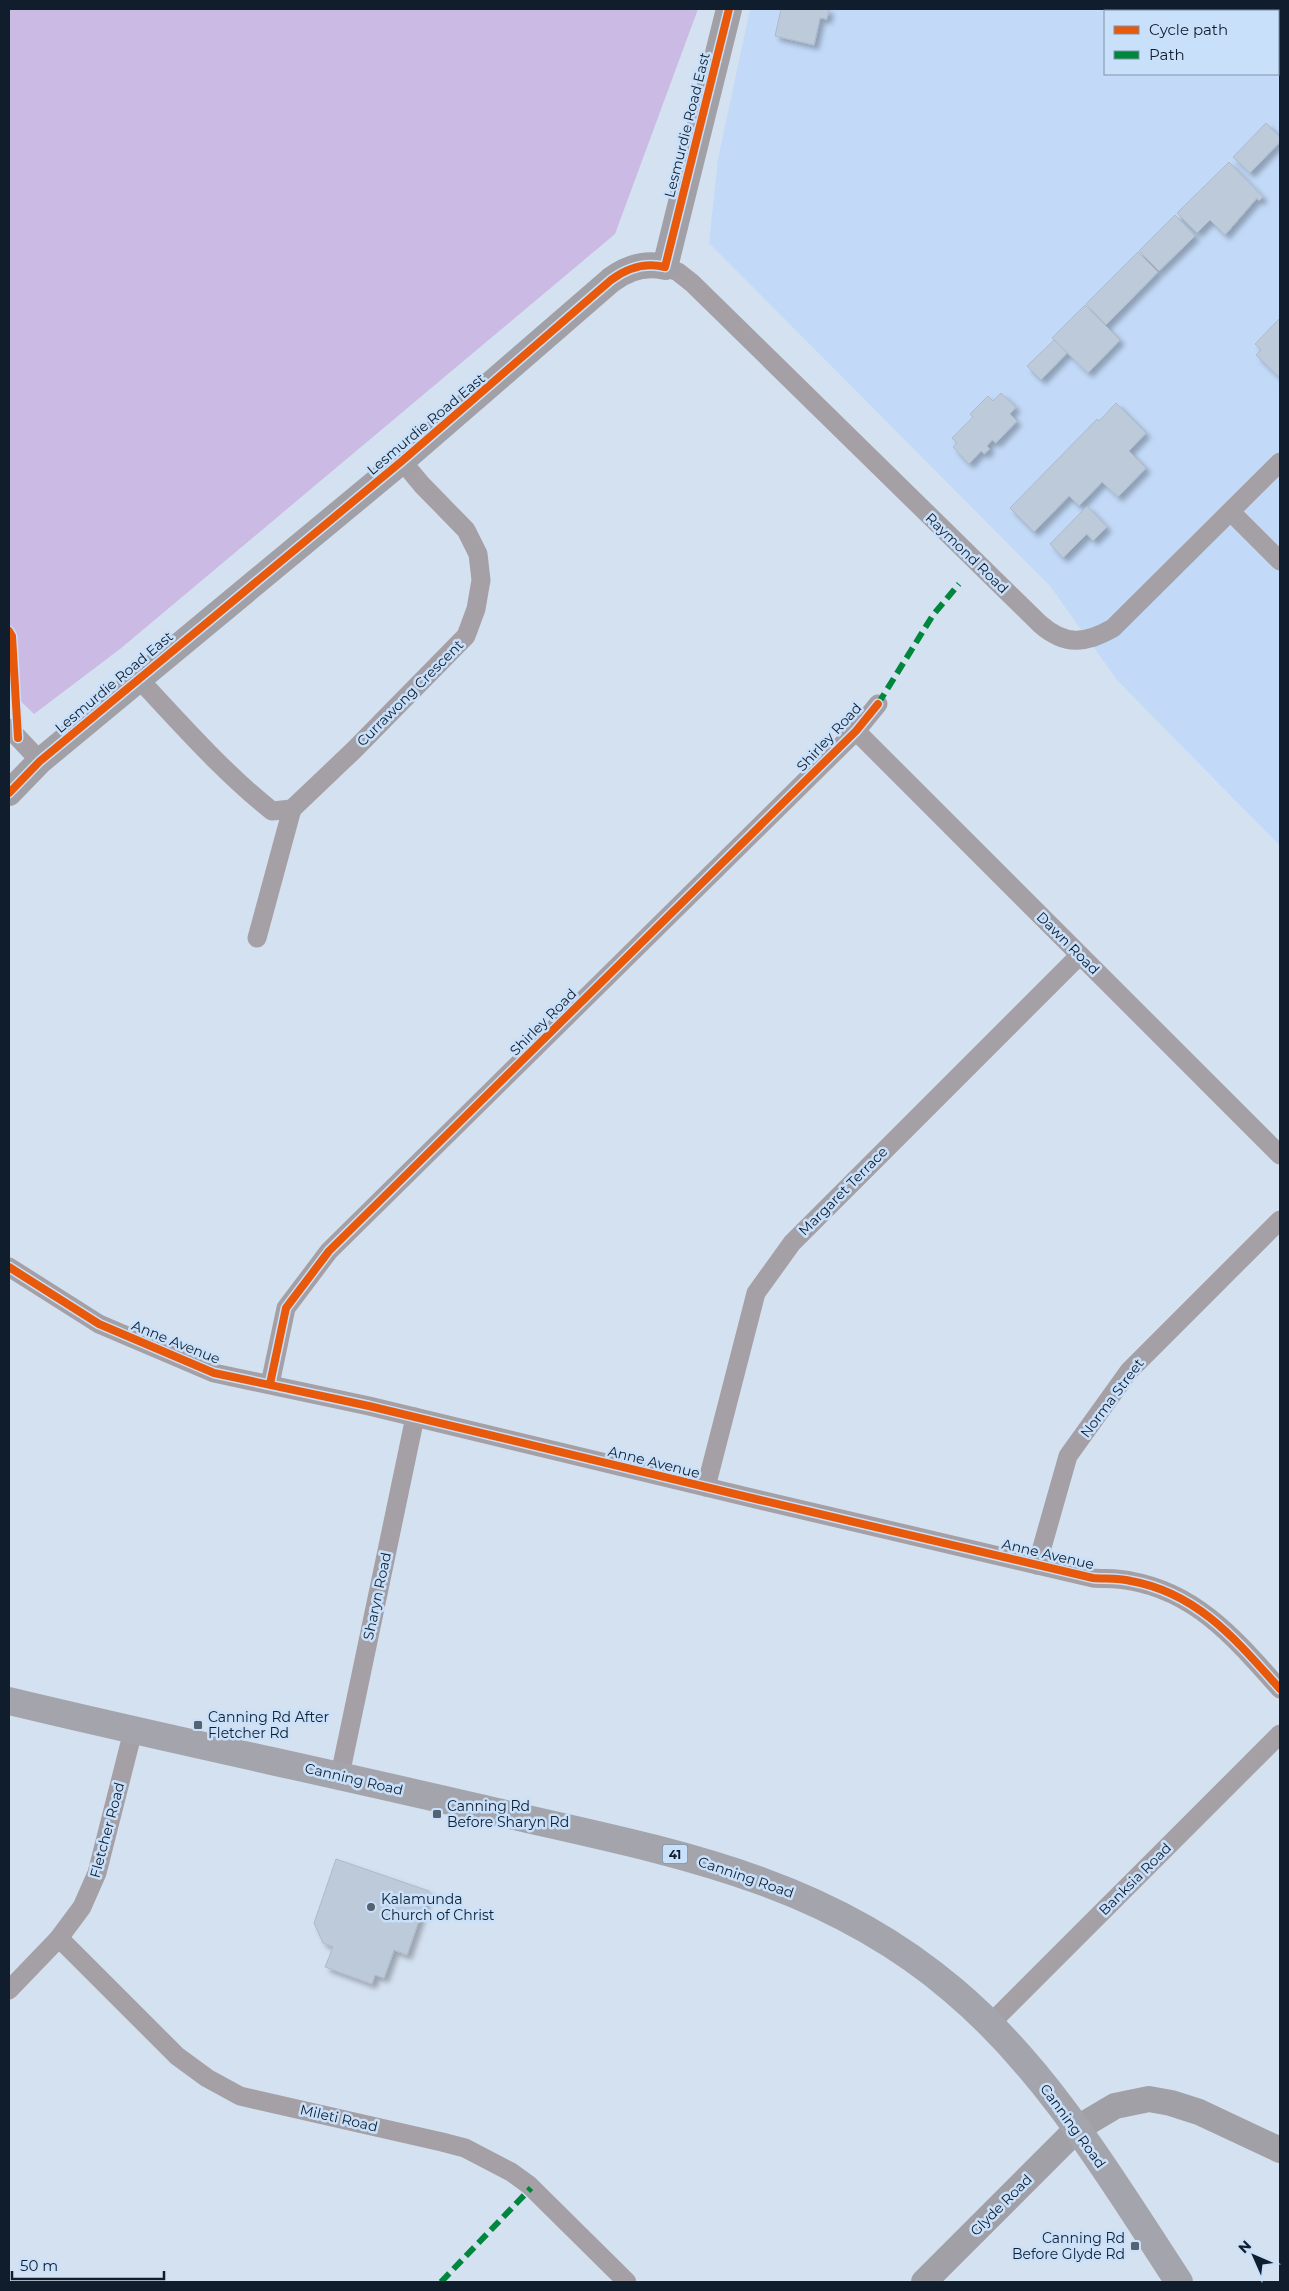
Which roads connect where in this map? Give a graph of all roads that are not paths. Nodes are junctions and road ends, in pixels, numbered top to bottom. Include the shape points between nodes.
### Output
1 (729, 9) edge
2 (665, 267) junction
3 (402, 461) junction
4 (1280, 462) edge
5 (1231, 512) junction
6 (1280, 561) edge
7 (138, 678) junction
8 (878, 704) dead end
9 (9, 728) edge
10 (856, 731) junction
11 (40, 761) junction
12 (9, 794) edge
13 (292, 809) junction
14 (257, 938) dead end
15 (1080, 955) junction
16 (1280, 1155) edge
17 (1280, 1220) edge
18 (9, 1267) edge
19 (270, 1384) junction
20 (415, 1417) junction
21 (706, 1487) junction
22 (1037, 1564) junction
23 (1280, 1689) edge
24 (9, 1701) edge
25 (133, 1731) junction
26 (1280, 1734) edge
27 (340, 1775) junction
28 (59, 1938) junction
29 (9, 1990) edge
30 (990, 2024) junction
31 (1078, 2128) junction
32 (1280, 2150) edge
33 (627, 2282) edge
34 (924, 2282) edge
35 (1180, 2282) edge

1 - 2 street, Lesmurdie Road East
2 - 3 street, Lesmurdie Road East via 638,266 615,277
2 - 5 street, Raymond Road via 692,283 1056,636 1083,640 1113,628
3 - 7 street, Lesmurdie Road East
3 - 13 street, Currawong Crescent via 466,530 478,554 481,580 476,608 466,636
4 - 5 street, Raymond Road
5 - 6 street
7 - 11 street, Lesmurdie Road East
7 - 13 street via 254,798 272,812
8 - 10 street, Shirley Road
9 - 11 street
10 - 15 street, Dawn Road
10 - 19 street, Shirley Road via 329,1251 286,1308
11 - 12 street, Lesmurdie Road East
13 - 14 street
15 - 16 street, Dawn Road
15 - 21 street, Margaret Terrace via 792,1243 756,1293
17 - 22 street, Norma Street via 1129,1371 1068,1456
18 - 19 street, Anne Avenue via 99,1324 214,1373
19 - 20 street, Anne Avenue
20 - 21 street, Anne Avenue
20 - 27 street, Sharyn Road
21 - 22 street, Anne Avenue
22 - 23 street, Anne Avenue via 1092,1578 1130,1581 1181,1597 1221,1627
24 - 25 main road, Canning Road / 41
25 - 27 main road, Canning Road / 41
25 - 28 street, Fletcher Road via 97,1873 82,1907
26 - 30 street, Banksia Road
27 - 30 main road, Canning Road / 41 via 698,1860 769,1882 879,1935 954,1990
28 - 29 street, Fletcher Road
28 - 33 street, Mileti Road via 177,2056 207,2078 240,2096 442,2142 486,2158 529,2186
30 - 31 main road, Canning Road / 41
31 - 32 street, Glyde Road via 1115,2106 1149,2099 1200,2112
31 - 34 street, Glyde Road
31 - 35 main road, Canning Road / 41

